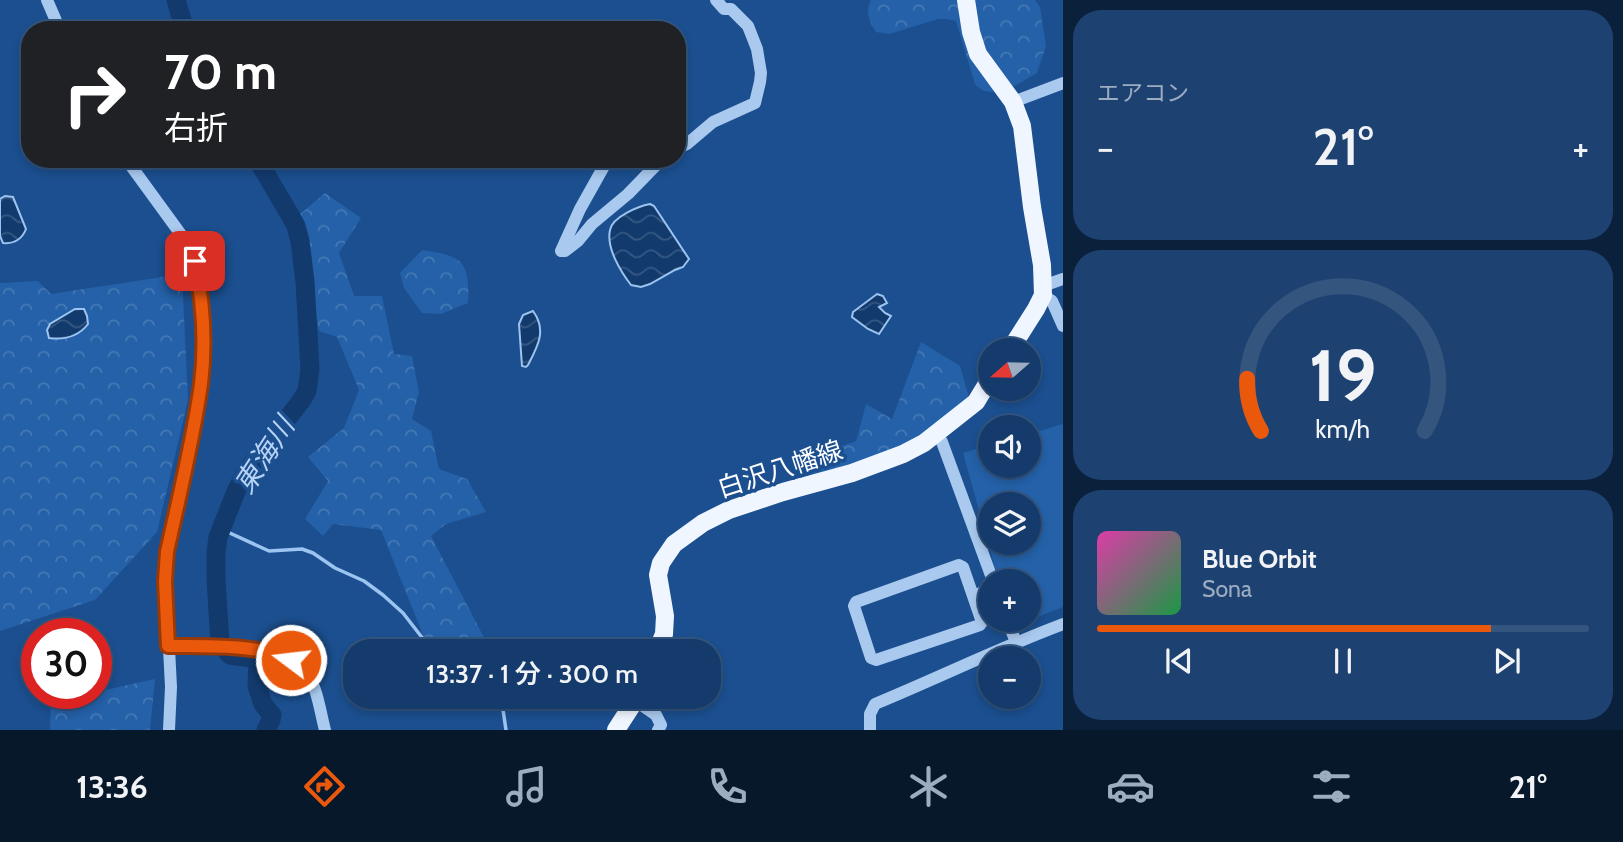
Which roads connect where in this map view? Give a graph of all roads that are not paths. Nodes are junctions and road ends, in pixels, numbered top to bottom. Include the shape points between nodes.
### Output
1 (47, 0) edge
2 (716, 0) edge
3 (966, 0) edge
4 (56, 21) edge
5 (1063, 83) edge
6 (1013, 102) junction
7 (686, 143) edge
8 (133, 168) edge
9 (603, 168) edge
10 (653, 168) edge
11 (1063, 279) edge
12 (1043, 290) junction
13 (1063, 326) edge
14 (1018, 338) edge
15 (978, 399) edge
16 (937, 434) junction
17 (989, 569) edge
18 (978, 594) edge
19 (973, 596) junction
20 (1063, 624) edge
21 (1012, 632) edge
22 (662, 639) edge
23 (1016, 642) junction
24 (168, 646) junction
25 (630, 709) edge
26 (649, 709) edge
27 (169, 730) edge
28 (325, 730) edge
29 (616, 730) edge
30 (659, 730) edge
31 (870, 730) edge

1 - 4 street
2 - 7 street via 748,26 757,49 760,82 755,103 713,122
3 - 6 main road via 978,54
5 - 6 street
6 - 12 main road via 1022,126
8 - 24 street via 185,240 199,282 201,383 167,552
9 - 10 street via 561,251 578,241
11 - 12 street
12 - 13 street
12 - 14 main road
15 - 16 main road, 白沢八幡線
16 - 17 street
16 - 22 main road, 白沢八幡線 via 903,454 852,473 729,510 674,544 659,575 665,616
18 - 19 street
19 - 19 street via 959,565 854,606 871,658 876,660 980,625
20 - 23 street
21 - 23 street
23 - 31 street via 874,705
24 - 27 street
24 - 28 street via 280,654 303,668 312,683
25 - 29 main road
26 - 30 street via 661,725

